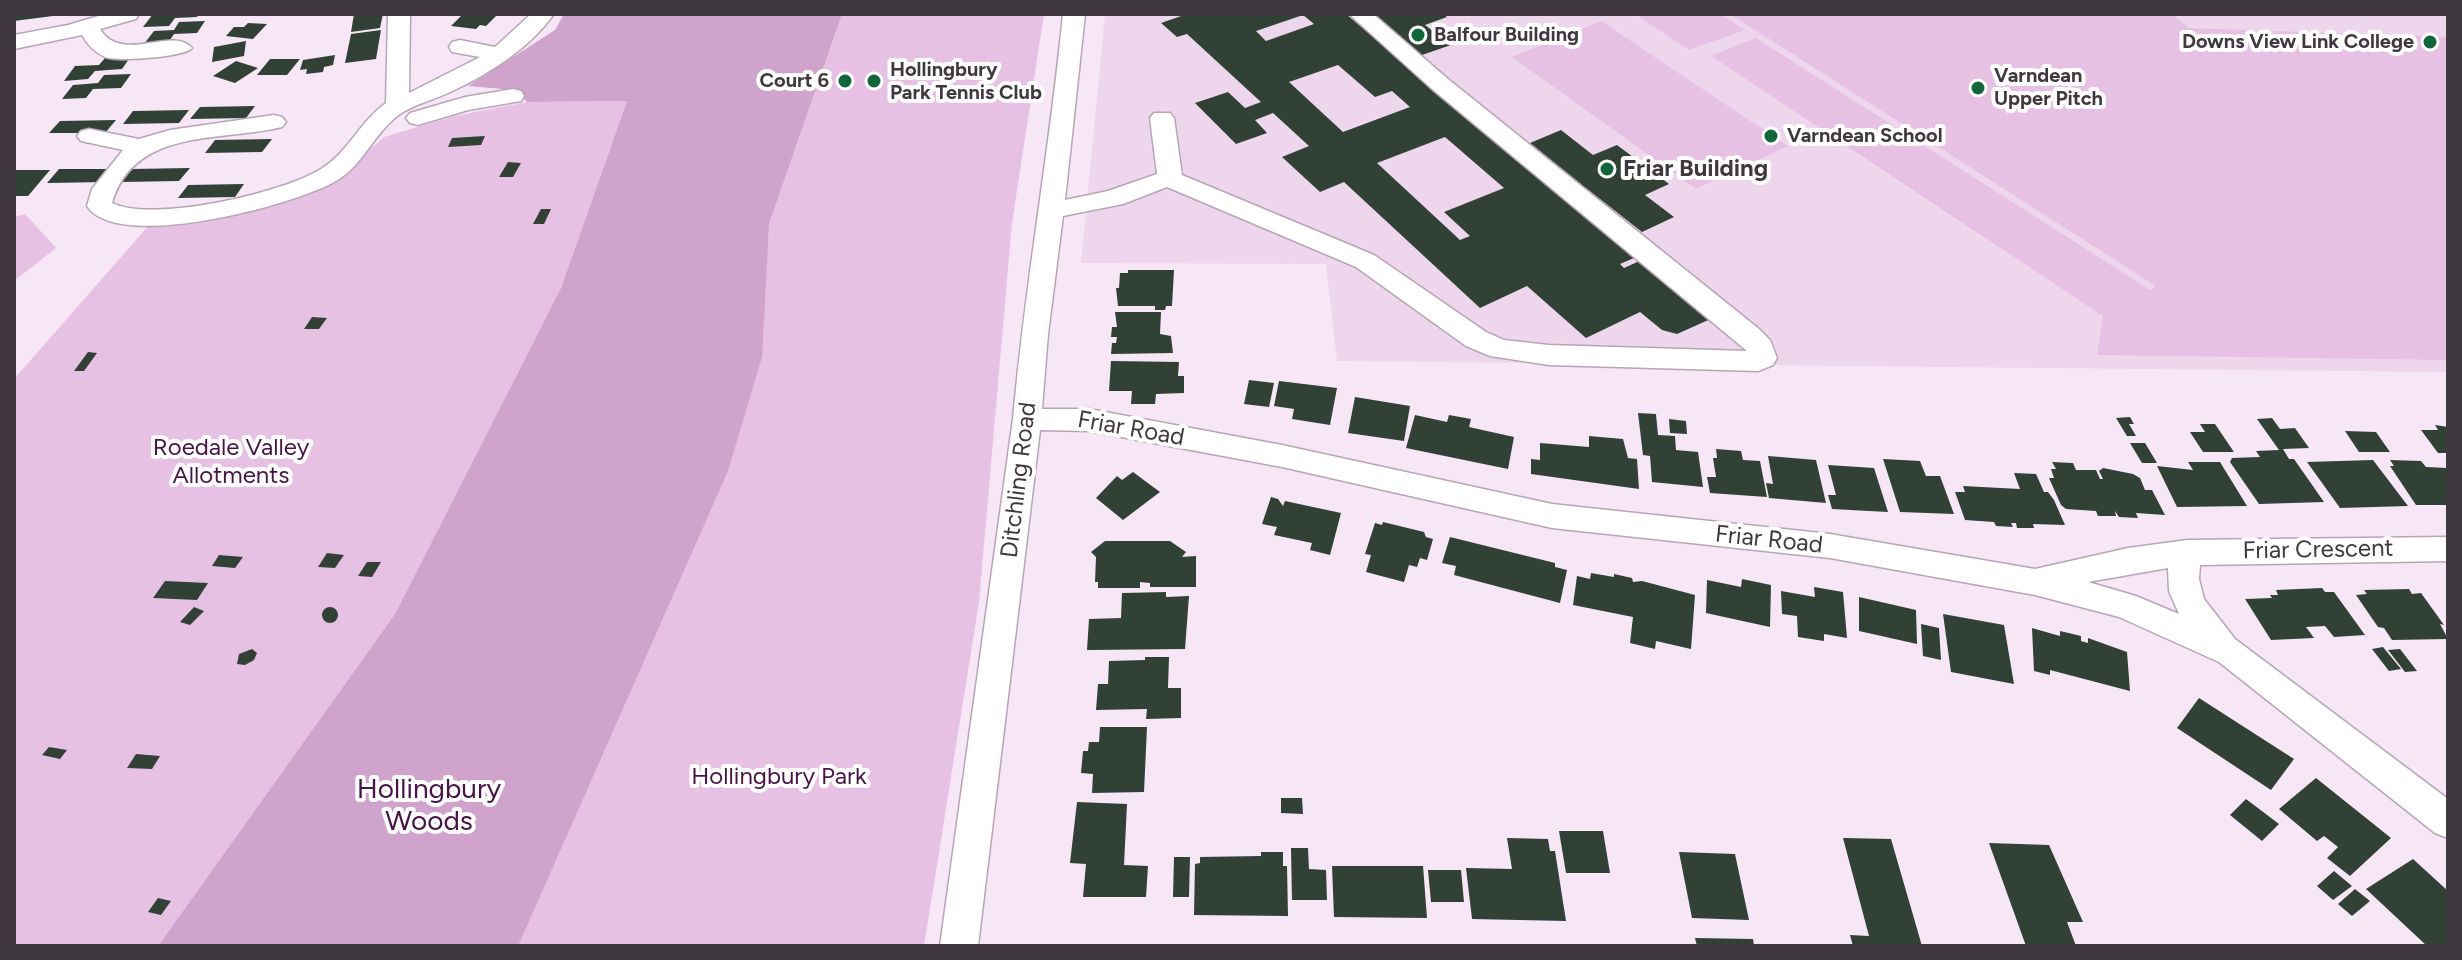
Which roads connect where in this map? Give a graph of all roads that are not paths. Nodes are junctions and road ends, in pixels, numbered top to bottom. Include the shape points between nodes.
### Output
1 (128, 14) edge
2 (399, 14) edge
3 (543, 14) edge
4 (1074, 14) edge
5 (1360, 14) edge
6 (88, 27) junction
7 (14, 42) edge
8 (460, 47) dead end
9 (181, 48) dead end
10 (498, 54) junction
11 (513, 96) dead end
12 (397, 106) junction
13 (1162, 118) dead end
14 (274, 122) dead end
15 (376, 127) junction
16 (89, 136) dead end
17 (137, 149) junction
18 (1170, 179) junction
19 (1052, 210) junction
20 (1027, 419) junction
21 (2448, 549) edge
22 (2187, 553) junction
23 (2035, 582) junction
24 (2231, 652) junction
25 (2448, 821) edge
26 (959, 946) edge

1 - 6 street
2 - 12 street
3 - 10 street
4 - 19 street, Ditchling Road
5 - 18 street via 1749,336 1763,358 1743,362 1500,349 1476,339 1365,261
6 - 7 street
6 - 9 street via 97,42 116,52
8 - 10 street
10 - 12 street via 447,87
11 - 15 street
12 - 15 street
13 - 18 street
14 - 17 street via 250,130 161,138
15 - 17 street via 335,171 290,192 207,212 112,215 99,206 100,196
16 - 17 street
18 - 19 street via 1114,198
19 - 20 street, Ditchling Road
20 - 23 street, Friar Road via 1089,420 1552,516 1830,546
20 - 26 street, Ditchling Road
21 - 22 street, Friar Crescent
22 - 23 street, Friar Crescent
22 - 24 street via 2181,575 2187,598
23 - 24 street, Friar Road via 2125,605
24 - 25 street, Friar Road

